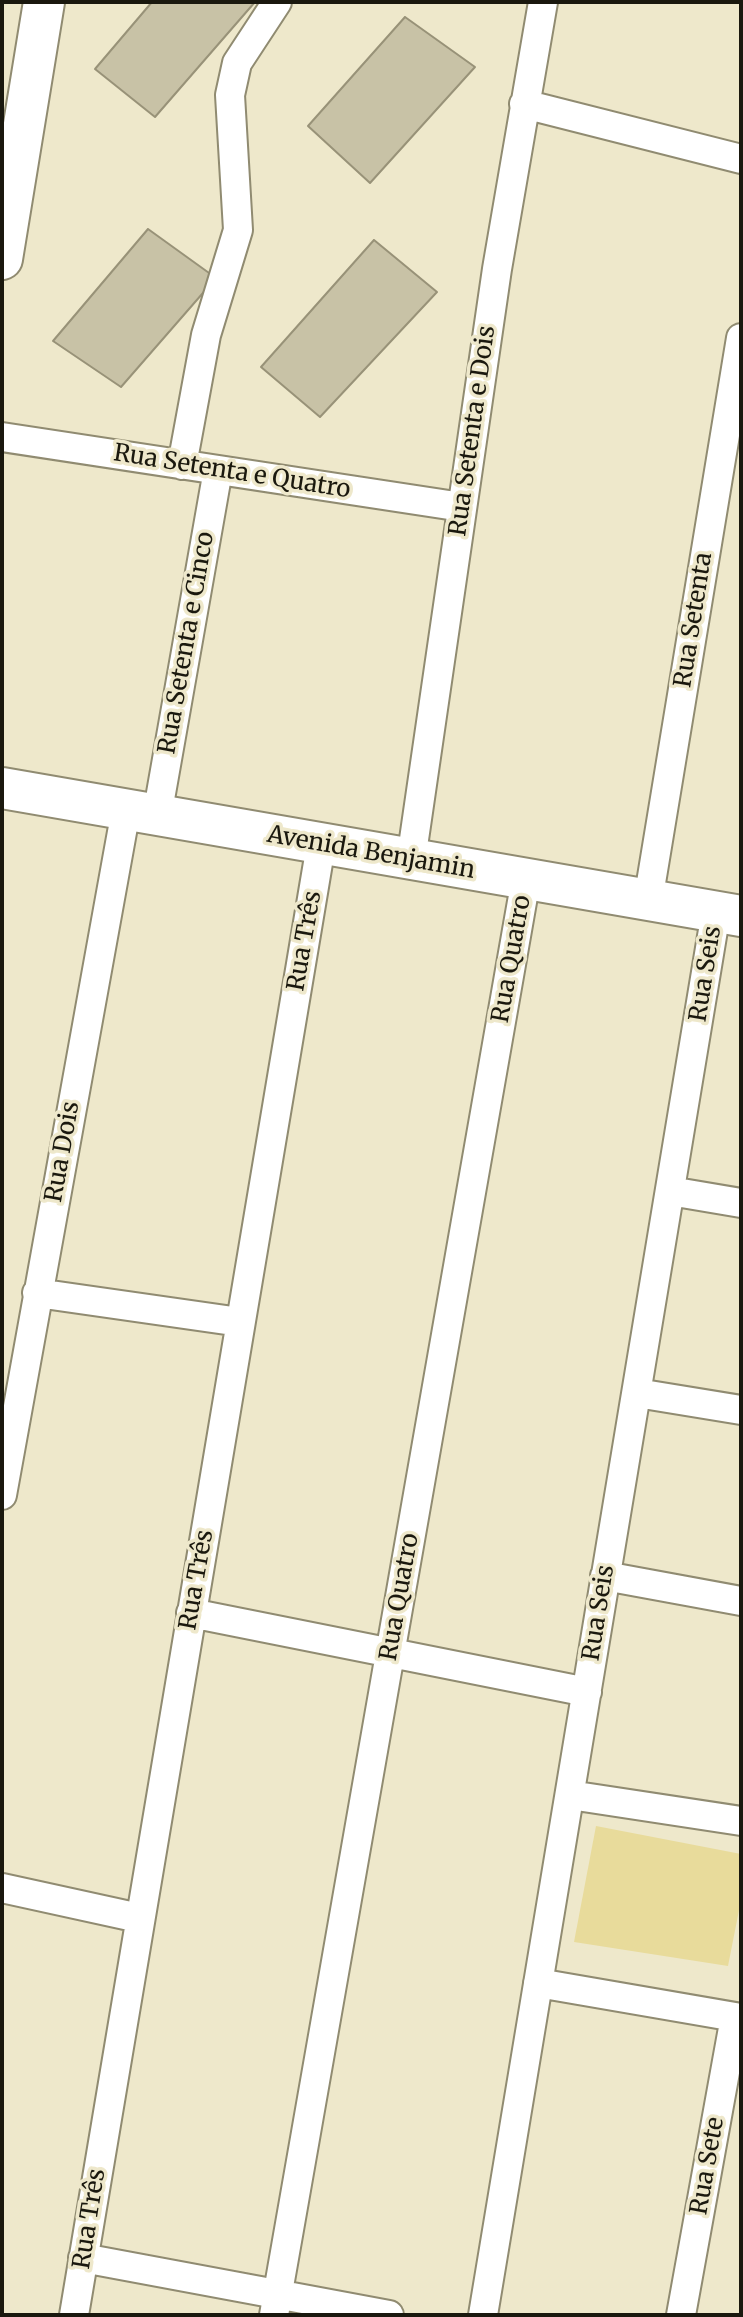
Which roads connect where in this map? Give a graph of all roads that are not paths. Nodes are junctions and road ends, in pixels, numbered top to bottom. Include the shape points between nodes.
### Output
1 (277, 2) edge
2 (543, 2) edge
3 (33, 4) edge
4 (524, 104) junction
5 (741, 159) edge
6 (2, 258) edge
7 (741, 338) edge
8 (735, 414) edge
9 (2, 437) edge
10 (182, 465) junction
11 (218, 470) junction
12 (462, 507) junction
13 (2, 788) edge
14 (141, 813) junction
15 (321, 845) junction
16 (411, 860) junction
17 (526, 879) junction
18 (648, 901) junction
19 (729, 914) edge
20 (670, 1191) junction
21 (741, 1203) edge
22 (37, 1293) junction
23 (240, 1322) junction
24 (637, 1393) junction
25 (741, 1410) edge
26 (3, 1485) edge
27 (605, 1576) junction
28 (741, 1601) edge
29 (191, 1613) junction
30 (390, 1651) junction
31 (587, 1692) junction
32 (570, 1795) junction
33 (741, 1821) edge
34 (2, 1888) edge
35 (139, 1918) junction
36 (538, 1983) junction
37 (738, 2017) edge
38 (83, 2258) junction
39 (276, 2304) edge
40 (74, 2315) edge
41 (389, 2315) edge
42 (483, 2315) edge
43 (681, 2315) edge

1 - 10 street via 237,63 230,95 238,230 206,335
2 - 4 street, Rua Setenta e Dois
3 - 6 street
4 - 5 street
4 - 12 street, Rua Setenta e Dois
7 - 8 street, Rua Setenta
8 - 18 street, Rua Setenta
9 - 10 street, Rua Setenta e Quatro
10 - 11 street, Rua Setenta e Quatro
11 - 12 street, Rua Setenta e Quatro
11 - 14 street, Rua Setenta e Cinco
12 - 16 street, Rua Setenta e Dois
13 - 14 street, Avenida Benjamin
14 - 15 street, Avenida Benjamin
14 - 22 street, Rua Dois
15 - 16 street, Avenida Benjamin
15 - 23 street, Rua Três
16 - 17 street, Avenida Benjamin
17 - 18 street, Avenida Benjamin
17 - 30 street, Rua Quatro
18 - 19 street, Avenida Benjamin
19 - 20 street, Rua Seis
20 - 21 street
20 - 24 street, Rua Seis
22 - 23 street
22 - 26 street, Rua Dois
23 - 29 street, Rua Três
24 - 25 street
24 - 27 street, Rua Seis
27 - 28 street
27 - 31 street, Rua Seis
29 - 30 street
29 - 35 street, Rua Três
30 - 31 street
30 - 39 street, Rua Quatro
31 - 32 street, Rua Seis
32 - 33 street
32 - 36 street, Rua Seis
34 - 35 street
35 - 38 street, Rua Três
36 - 37 street
36 - 42 street, Rua Seis
37 - 43 street, Rua Sete
38 - 39 street
38 - 40 street, Rua Três
39 - 41 street

